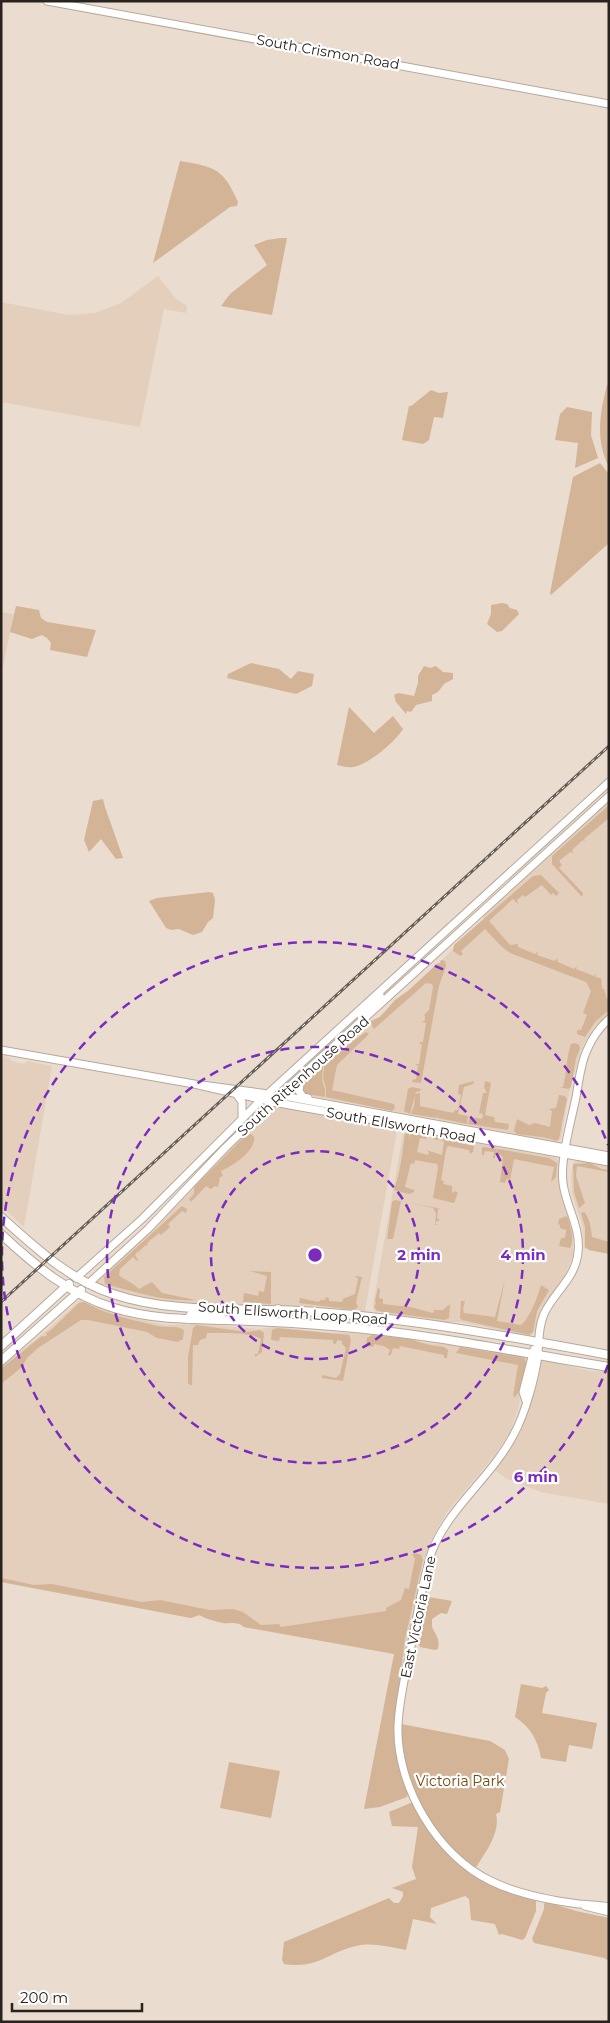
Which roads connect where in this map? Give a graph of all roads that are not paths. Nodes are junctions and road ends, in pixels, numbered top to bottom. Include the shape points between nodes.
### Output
1 (47, 1) edge
2 (609, 104) edge
3 (609, 782) edge
4 (609, 796) edge
5 (448, 929) junction
6 (443, 948) junction
7 (383, 988) junction
8 (609, 1020) edge
9 (362, 1022) junction
10 (1, 1050) edge
11 (301, 1077) junction
12 (194, 1084) junction
13 (267, 1094) junction
14 (236, 1095) junction
15 (280, 1095) junction
16 (260, 1100) junction
17 (273, 1102) junction
18 (320, 1103) junction
19 (242, 1117) junction
20 (565, 1151) junction
21 (609, 1156) edge
22 (609, 1162) edge
23 (1, 1217) edge
24 (1, 1234) edge
25 (76, 1278) junction
26 (88, 1284) junction
27 (67, 1286) junction
28 (78, 1293) junction
29 (236, 1308) junction
30 (278, 1309) junction
31 (188, 1319) junction
32 (226, 1320) junction
33 (537, 1342) junction
34 (1, 1346) edge
35 (535, 1354) junction
36 (609, 1355) edge
37 (1, 1361) edge
38 (609, 1367) edge
39 (580, 1904) junction
40 (609, 1907) edge
41 (609, 1912) edge

1 - 2 street, South Crismon Road
3 - 5 street, South Rittenhouse Road
4 - 6 street, South Rittenhouse Road
5 - 6 street via 441,942
5 - 7 street, South Rittenhouse Road
6 - 9 street, South Rittenhouse Road
7 - 9 street via 376,1001 361,1015
7 - 13 street, South Rittenhouse Road
8 - 20 street, East Victoria Lane via 594,1036 584,1056
9 - 11 street, South Rittenhouse Road
10 - 12 street, South Ellsworth Road
11 - 15 street, South Rittenhouse Road
11 - 18 street via 300,1093
12 - 13 street, South Ellsworth Road
12 - 14 street, South Ellsworth Road
13 - 15 street, South Ellsworth Road
13 - 16 street, South Rittenhouse Road
14 - 16 street, South Ellsworth Road
14 - 19 street via 242,1102
15 - 17 street, South Rittenhouse Road
15 - 18 street, South Ellsworth Road
16 - 17 street, South Ellsworth Road
16 - 19 street, South Rittenhouse Road
17 - 20 street, South Ellsworth Road
17 - 26 street, South Rittenhouse Road via 148,1229
18 - 20 street, South Ellsworth Road
19 - 25 street, South Rittenhouse Road via 142,1219
20 - 21 street, South Ellsworth Road
20 - 22 street, South Ellsworth Road
20 - 33 street, East Victoria Lane via 563,1183 576,1225 578,1253 571,1274 544,1314
23 - 25 main road, South Ellsworth Loop Road
24 - 27 main road, South Ellsworth Loop Road via 36,1265
25 - 26 main road, South Ellsworth Loop Road
25 - 27 main road, South Rittenhouse Road
26 - 28 main road, South Rittenhouse Road
26 - 29 main road, South Ellsworth Loop Road via 147,1302
27 - 28 main road, South Ellsworth Loop Road
27 - 34 main road, South Rittenhouse Road
28 - 31 main road, South Ellsworth Loop Road via 129,1312
28 - 37 main road, South Rittenhouse Road
29 - 30 main road, South Ellsworth Loop Road
29 - 31 main road via 219,1313 192,1313
30 - 32 main road via 273,1315 242,1315
30 - 33 main road, South Ellsworth Loop Road via 415,1322
31 - 32 main road, South Ellsworth Loop Road
32 - 35 main road, South Ellsworth Loop Road via 379,1330
33 - 35 street, East Victoria Lane
33 - 36 main road, South Ellsworth Loop Road
35 - 38 main road, South Ellsworth Loop Road
35 - 39 street, East Victoria Lane via 530,1393 518,1427 448,1520 430,1554 398,1718 398,1736 415,1798 437,1836 454,1855 474,1872 512,1890
39 - 40 street
39 - 41 street

